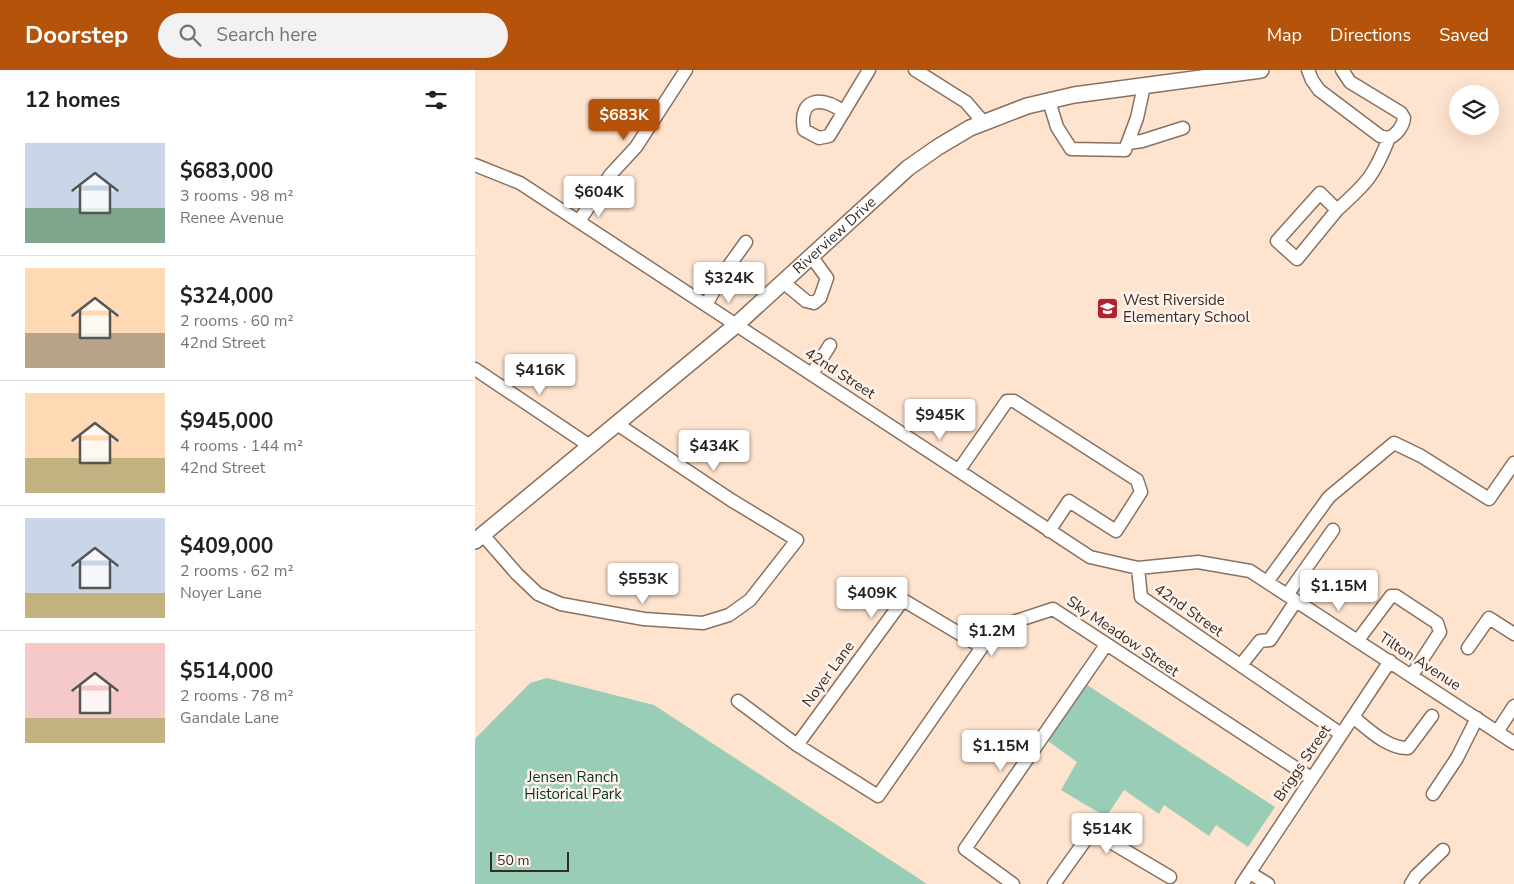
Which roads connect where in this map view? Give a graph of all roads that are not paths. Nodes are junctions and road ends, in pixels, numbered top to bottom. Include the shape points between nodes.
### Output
1 (686, 70) edge
2 (869, 70) edge
3 (915, 70) edge
4 (1261, 70) edge
5 (1309, 70) edge
6 (1342, 70) edge
7 (1144, 86) junction
8 (1049, 101) junction
9 (844, 112) dead end
10 (984, 123) junction
11 (1183, 128) dead end
12 (1389, 138) junction
13 (1128, 144) junction
14 (475, 165) edge
15 (1337, 210) junction
16 (579, 222) junction
17 (746, 242) dead end
18 (811, 256) junction
19 (783, 282) junction
20 (706, 305) junction
21 (736, 325) junction
22 (830, 346) dead end
23 (475, 369) edge
24 (811, 374) junction
25 (617, 424) junction
26 (590, 446) junction
27 (1514, 463) edge
28 (959, 470) junction
29 (1333, 530) dead end
30 (1049, 531) junction
31 (479, 538) edge
32 (1138, 568) junction
33 (1267, 582) junction
34 (1291, 598) junction
35 (1514, 634) edge
36 (1358, 640) junction
37 (1106, 645) junction
38 (982, 647) junction
39 (1469, 648) dead end
40 (1390, 661) junction
41 (1241, 666) junction
42 (1412, 675) junction
43 (738, 701) dead end
44 (1514, 706) edge
45 (1432, 716) dead end
46 (1353, 717) junction
47 (1477, 718) junction
48 (1497, 732) junction
49 (1341, 734) junction
50 (1514, 742) edge
51 (797, 744) junction
52 (1311, 778) junction
53 (1433, 794) dead end
54 (1443, 850) dead end
55 (1250, 873) junction
56 (1170, 877) dead end
57 (1013, 884) edge
58 (1054, 884) edge
59 (1242, 884) edge
60 (1268, 884) edge
61 (1411, 884) edge

1 - 16 street via 636,147 611,174
2 - 9 street
3 - 10 street via 966,102
4 - 7 main road, Riverview Drive
5 - 12 street via 1311,80 1319,90 1380,136
6 - 12 street via 1350,82 1401,113 1404,123 1395,136
7 - 8 main road, Riverview Drive
7 - 13 street
8 - 10 main road, Riverview Drive
8 - 13 street via 1057,126 1071,149 1125,150
10 - 18 main road, Riverview Drive via 938,147 908,168
11 - 13 street
12 - 15 street via 1375,173
14 - 16 street, 42nd Street via 520,183
15 - 15 street via 1320,193 1277,241 1297,259
16 - 20 street, 42nd Street
17 - 20 street
18 - 19 main road, Riverview Drive
18 - 19 street via 827,278 820,298 814,303 806,301
19 - 21 main road, Riverview Drive
20 - 21 street, 42nd Street
21 - 24 street, 42nd Street
21 - 25 main road, Riverview Drive
22 - 24 street
23 - 26 street
24 - 28 street, 42nd Street
25 - 26 main road, Riverview Drive
25 - 31 street via 797,540 750,600 729,615 703,623 644,619 561,604 538,594
26 - 31 main road, Riverview Drive
27 - 33 street via 1489,498 1394,443 1329,497
28 - 30 street, 42nd Street
28 - 30 street via 1007,401 1014,401 1137,480 1141,492 1116,531 1069,502
29 - 34 street
30 - 32 street, 42nd Street via 1090,558
32 - 33 street, Tilton Avenue via 1198,562 1250,571
32 - 41 street, 42nd Street via 1141,597
33 - 34 street, Tilton Avenue
34 - 36 street, Tilton Avenue
34 - 41 street via 1270,640 1260,641
35 - 39 street via 1489,618
36 - 40 street, Tilton Avenue
36 - 42 street via 1391,596 1437,623 1441,632
37 - 38 street, Sky Meadow Street via 1053,609 1011,623
37 - 52 street, Sky Meadow Street
37 - 57 street via 965,849
38 - 51 street, Noyer Lane via 903,600
38 - 51 street, Sky Meadow Street via 878,796
40 - 42 street, Tilton Avenue
40 - 46 street, Briggs Street
41 - 49 street, 42nd Street
42 - 47 street, Tilton Avenue
43 - 51 street, Sky Meadow Street
44 - 48 street
45 - 46 street via 1408,748 1399,748 1372,733
46 - 49 street, Briggs Street
47 - 48 street, Tilton Avenue
47 - 53 street via 1457,758
48 - 50 street, Tilton Avenue
49 - 52 street, Briggs Street
52 - 55 street, Briggs Street
54 - 61 street
55 - 59 street, Briggs Street
55 - 60 street
56 - 58 street via 1092,831

